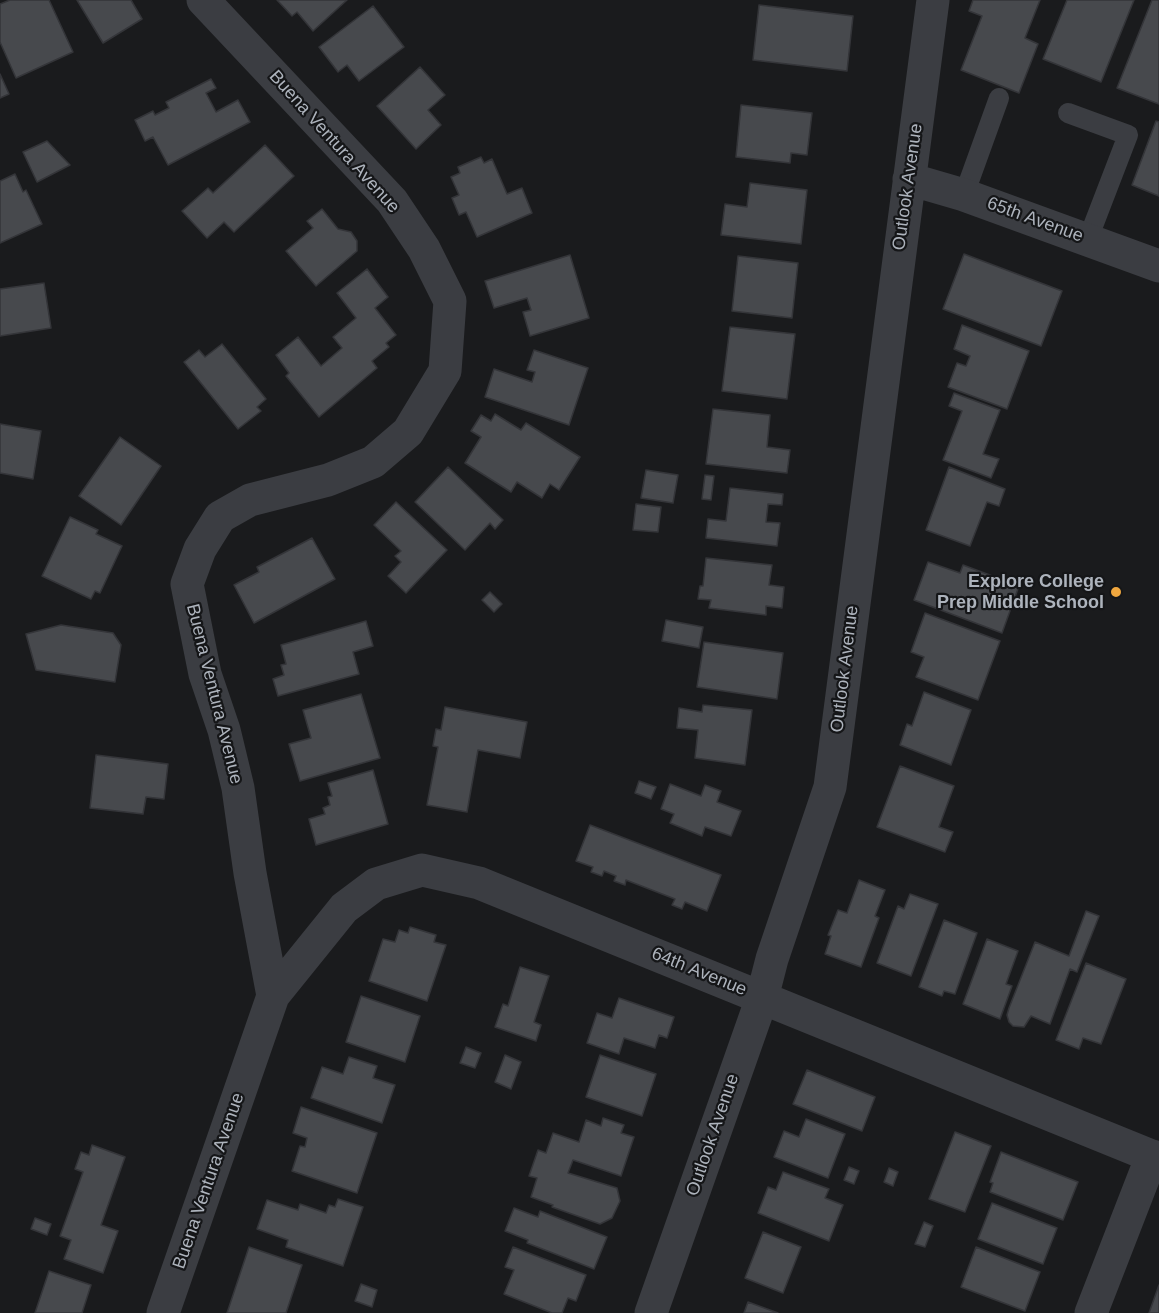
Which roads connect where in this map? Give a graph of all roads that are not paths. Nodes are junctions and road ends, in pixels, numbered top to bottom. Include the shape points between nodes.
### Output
1 (203, 0) edge
2 (933, 0) edge
3 (999, 98) dead end
4 (1068, 113) dead end
5 (909, 179) junction
6 (964, 195) junction
7 (1088, 239) junction
8 (1159, 266) edge
9 (273, 996) junction
10 (762, 998) junction
11 (1155, 1158) edge
12 (163, 1313) edge
13 (651, 1313) edge
14 (1091, 1313) edge

1 - 9 street, Buena Ventura Avenue via 392,201 424,249 450,301 445,371 408,432 373,462 328,480 250,500 220,517 200,549 187,584 205,674 238,788
2 - 5 street, Outlook Avenue
3 - 6 lane
4 - 7 lane via 1128,135
5 - 6 street, 65th Avenue
5 - 10 street, Outlook Avenue via 830,787
6 - 7 street, 65th Avenue
7 - 8 street, 65th Avenue
9 - 10 street, 64th Avenue via 344,908 376,884 422,870 479,883
9 - 12 street, Buena Ventura Avenue
10 - 11 street, 64th Avenue
10 - 13 street, Outlook Avenue
11 - 14 street

